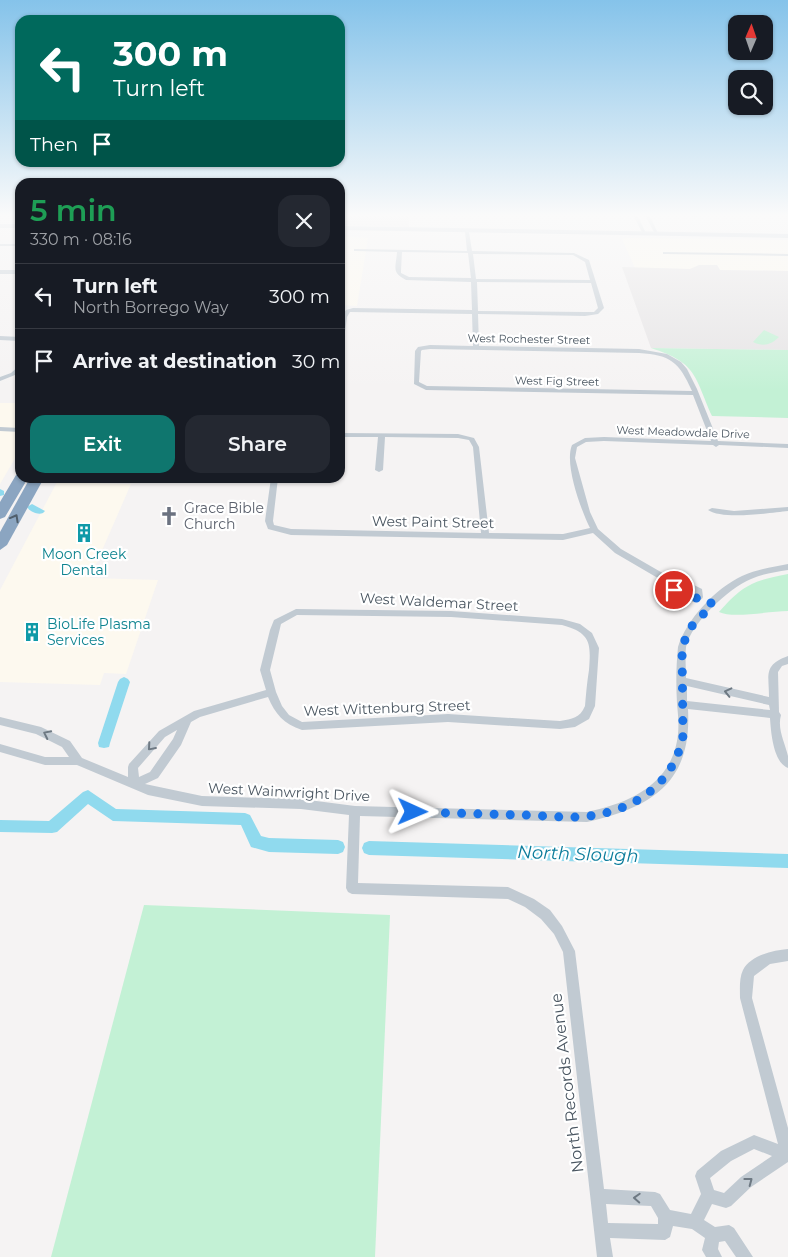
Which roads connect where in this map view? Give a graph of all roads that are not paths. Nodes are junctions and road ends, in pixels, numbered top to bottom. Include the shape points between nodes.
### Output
1 (400, 274) edge
2 (473, 274) edge
3 (591, 274) edge
4 (474, 280) junction
5 (594, 282) junction
6 (348, 312) joint
7 (475, 312) junction
8 (598, 312) joint
9 (345, 316) edge
10 (0, 338) edge
11 (15, 339) edge
12 (476, 348) junction
13 (15, 371) edge
14 (0, 379) edge
15 (419, 386) joint
16 (695, 393) junction
17 (0, 429) edge
18 (15, 430) edge
19 (345, 435) edge
20 (382, 436) junction
21 (716, 445) junction
22 (788, 446) edge
23 (379, 470) dead end
24 (18, 483) edge
25 (34, 483) edge
26 (274, 483) edge
27 (788, 509) edge
28 (712, 510) dead end
29 (0, 514) edge
30 (271, 527) joint
31 (596, 530) junction
32 (485, 536) junction
33 (0, 545) edge
34 (788, 567) edge
35 (713, 604) junction
36 (285, 617) joint
37 (589, 635) joint
38 (783, 662) edge
39 (682, 681) junction
40 (272, 692) junction
41 (775, 702) junction
42 (682, 704) junction
43 (776, 715) junction
44 (0, 721) edge
45 (186, 722) junction
46 (0, 748) edge
47 (78, 761) junction
48 (788, 764) edge
49 (134, 784) junction
50 (356, 810) junction
51 (788, 955) edge
52 (748, 973) joint
53 (787, 1154) edge
54 (709, 1195) junction
55 (598, 1196) junction
56 (666, 1217) junction
57 (695, 1222) junction
58 (602, 1230) junction
59 (713, 1235) junction
60 (605, 1257) edge
61 (714, 1257) edge
62 (745, 1257) edge

1 - 4 street via 415,279
2 - 4 street
3 - 5 street
4 - 5 street
4 - 7 street
5 - 8 street via 600,306
6 - 7 street
6 - 9 street
7 - 8 street
7 - 12 street
10 - 11 street
12 - 15 street, West Rochester Street via 420,348 416,378
12 - 16 street, West Rochester Street via 639,351 666,356 680,364
13 - 14 street
15 - 16 street, West Fig Street
16 - 21 street, West Rochester Street
17 - 18 street
19 - 20 street
20 - 23 street
20 - 32 street via 453,436 472,440 476,447
21 - 22 street, West Meadowdale Drive
21 - 31 street, West Meadowdale Drive via 604,439 578,443 572,458 586,512
24 - 29 highway
33 -> 25 highway
26 - 30 street via 268,516
27 - 28 street via 734,513
30 - 32 street, West Paint Street via 291,532
31 - 32 street, West Paint Street via 563,537
31 - 35 street via 618,551 672,582 674,590 692,600 699,597
34 - 35 street, West Wainwright Drive via 741,579
35 - 39 street, West Wainwright Drive via 687,633 682,646
36 - 37 street, West Waldemar Street via 308,611 451,614 562,622 577,626
36 - 40 street, West Wittenburg Street via 274,630 265,670
37 - 40 street, West Wittenburg Street via 595,648 590,706 586,716 574,723 560,725 448,718 302,726 290,722 277,710
38 - 41 street via 773,671
41 -> 39 street
39 - 42 street, West Wainwright Drive
40 - 45 street via 210,710
41 - 43 street
42 - 43 street
42 - 50 street, West Wainwright Drive via 683,736 670,771 642,799 617,810 587,816
43 - 48 street via 777,744
47 -> 44 street, West Wainwright Drive via 66,744 38,730
45 - 49 street via 177,742 154,774
45 -> 49 street via 162,734 133,767
46 - 47 street, West Wainwright Drive via 45,761
47 - 49 street, West Wainwright Drive
49 - 50 street, West Wainwright Drive via 202,801 301,804
50 - 55 street, North Records Avenue via 352,888 508,893 543,911 560,931 569,951
51 - 52 street via 760,961
52 - 53 street via 746,998
54 -> 53 street via 726,1201 746,1182
53 - 54 street via 754,1142 733,1150 702,1176
54 - 57 street
56 -> 55 street via 655,1199
55 - 58 street, North Records Avenue
56 - 57 street
56 - 58 street via 665,1232
57 - 59 street
58 - 60 street, North Records Avenue
59 - 61 street via 710,1250
59 - 62 street via 729,1233

